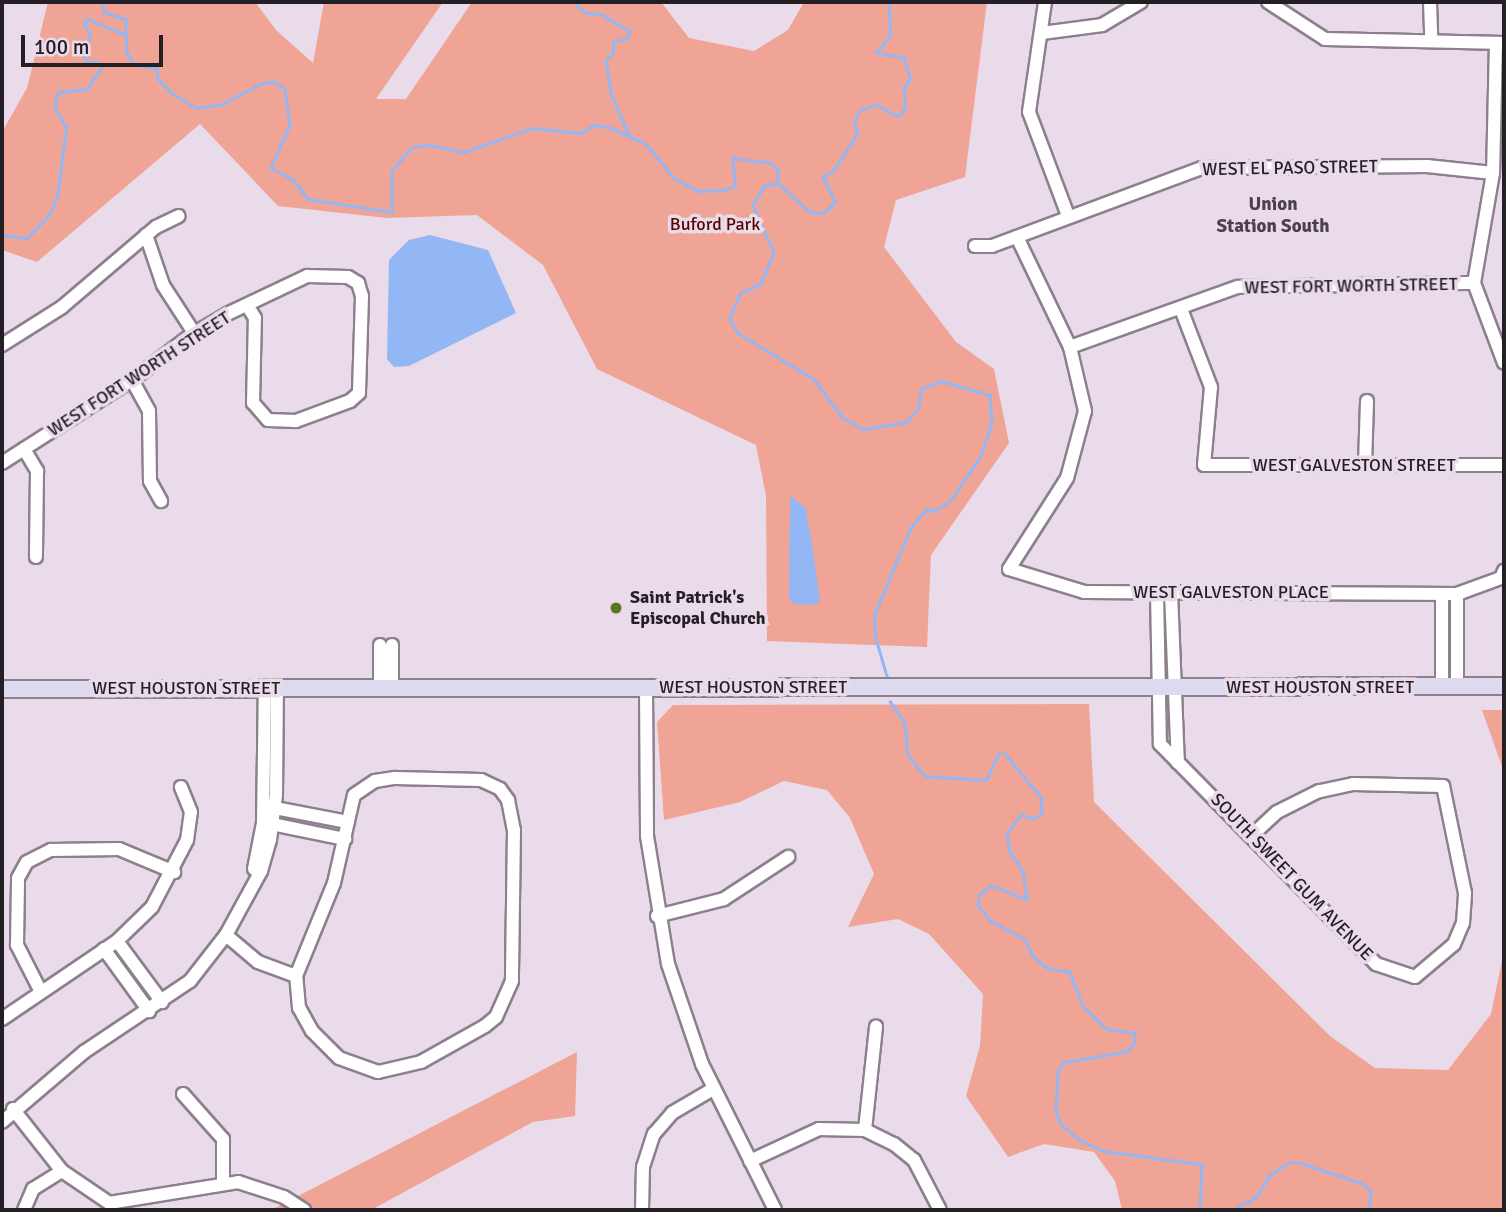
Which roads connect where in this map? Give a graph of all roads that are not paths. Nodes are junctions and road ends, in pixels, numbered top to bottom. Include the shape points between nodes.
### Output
1 (1045, 2) edge
2 (1141, 2) edge
3 (1268, 2) edge
4 (1430, 2) edge
5 (1042, 33) junction
6 (1431, 40) junction
7 (1500, 43) edge
8 (1493, 173) junction
9 (179, 216) dead end
10 (1068, 216) junction
11 (146, 235) junction
12 (1017, 237) junction
13 (975, 246) dead end
14 (1474, 283) junction
15 (247, 305) junction
16 (1181, 309) junction
17 (194, 334) junction
18 (3, 342) edge
19 (1070, 347) junction
20 (1504, 363) edge
21 (132, 380) junction
22 (1367, 401) dead end
23 (24, 449) junction
24 (2, 463) edge
25 (1365, 465) junction
26 (1504, 465) edge
27 (161, 501) dead end
28 (36, 557) dead end
29 (1504, 572) edge
30 (1157, 592) junction
31 (1171, 592) junction
32 (1441, 594) junction
33 (1457, 594) junction
34 (386, 645) dead end
35 (1450, 686) junction
36 (1504, 686) edge
37 (1157, 687) junction
38 (1175, 687) junction
39 (271, 688) junction
40 (386, 688) junction
41 (646, 688) junction
42 (2, 689) edge
43 (1178, 763) junction
44 (181, 787) dead end
45 (275, 808) junction
46 (298, 812) junction
47 (348, 822) junction
48 (268, 823) junction
49 (295, 827) junction
50 (1252, 835) junction
51 (345, 839) junction
52 (788, 857) dead end
53 (174, 872) junction
54 (657, 916) junction
55 (223, 939) junction
56 (117, 941) junction
57 (104, 949) junction
58 (296, 976) junction
59 (40, 990) junction
60 (162, 1002) junction
61 (149, 1011) junction
62 (2, 1019) edge
63 (876, 1027) dead end
64 (713, 1089) junction
65 (183, 1094) dead end
66 (13, 1109) junction
67 (2, 1122) edge
68 (865, 1130) junction
69 (750, 1161) junction
70 (62, 1171) junction
71 (223, 1184) junction
72 (24, 1210) edge
73 (303, 1210) edge
74 (642, 1210) edge
75 (775, 1210) edge
76 (940, 1210) edge

1 - 5 street
2 - 5 street via 1102,25
3 - 6 street via 1325,39
4 - 6 street
5 - 10 street via 1029,112
6 - 7 street
7 - 8 street
8 - 10 street, WEST EL PASO STREET via 1427,166 1202,168
8 - 14 street
9 - 11 street
10 - 12 street, WEST EL PASO STREET
11 - 17 street via 163,285
11 - 18 street via 91,286
12 - 13 street, WEST EL PASO STREET via 992,246
12 - 19 street
14 - 16 street, WEST FORT WORTH STREET via 1238,287
14 - 20 street
15 - 15 street, WEST FORT WORTH STREET via 255,318 253,403 268,420 296,421 351,401 359,393 362,296 358,282 348,277 307,276
15 - 17 street, WEST FORT WORTH STREET
16 - 19 street, WEST FORT WORTH STREET
16 - 25 street, WEST GALVESTON STREET via 1211,387 1204,465
17 - 21 street, WEST FORT WORTH STREET
19 - 30 street, WEST GALVESTON PLACE via 1085,411 1067,478 1009,569 1084,592
21 - 23 street, WEST FORT WORTH STREET
21 - 27 street via 149,411 150,481
22 - 25 street
23 - 24 street, WEST FORT WORTH STREET
23 - 28 street via 37,471
25 - 26 street, WEST GALVESTON STREET
29 - 33 street, WEST GALVESTON PLACE via 1501,578
30 - 31 street, WEST GALVESTON PLACE
30 - 37 street, SOUTH SWEET GUM AVENUE
31 - 32 street, WEST GALVESTON PLACE
31 - 38 street
32 - 33 street, WEST GALVESTON PLACE
32 - 35 street
33 - 35 street
34 - 40 street
35 - 36 main road, WEST HOUSTON STREET
35 - 38 main road, WEST HOUSTON STREET
37 - 38 main road, WEST HOUSTON STREET
37 - 41 main road, WEST HOUSTON STREET
37 - 43 street, SOUTH SWEET GUM AVENUE via 1160,744
38 - 43 street
39 - 40 main road, WEST HOUSTON STREET
39 - 42 main road, WEST HOUSTON STREET
39 - 45 street
39 - 48 street
40 - 41 main road, WEST HOUSTON STREET
41 - 54 street via 646,813
43 - 50 street, SOUTH SWEET GUM AVENUE
44 - 53 street via 191,812
45 - 46 street
45 - 48 street
46 - 47 street
46 - 49 street
47 - 51 street
47 - 58 street via 359,788 395,778 481,780 500,789 511,807 514,830 512,981 496,1017 469,1037 408,1067 378,1072 339,1058 312,1031 299,1008
48 - 49 street
48 - 55 street via 253,880
49 - 51 street
50 - 50 street, SOUTH SWEET GUM AVENUE via 1278,812 1319,790 1353,784 1443,786 1465,893 1464,923 1454,944 1415,977 1377,964
51 - 58 street via 326,906
52 - 54 street via 724,899
53 - 56 street via 152,907
53 - 59 street via 120,849 51,850 27,862 17,886 17,945
54 - 64 street via 681,1009
55 - 58 street via 269,968
55 - 60 street via 190,981
56 - 57 street
56 - 60 street
57 - 59 street
57 - 61 street
59 - 62 street
60 - 61 street
61 - 66 street via 84,1052
63 - 68 street
64 - 69 street
64 - 74 street via 672,1114 654,1135 643,1167
65 - 71 street via 223,1139
66 - 67 street
66 - 70 street
68 - 69 street via 819,1129
68 - 76 street via 914,1160
69 - 75 street
70 - 71 street via 110,1203
70 - 72 street via 33,1189
71 - 73 street via 250,1184

